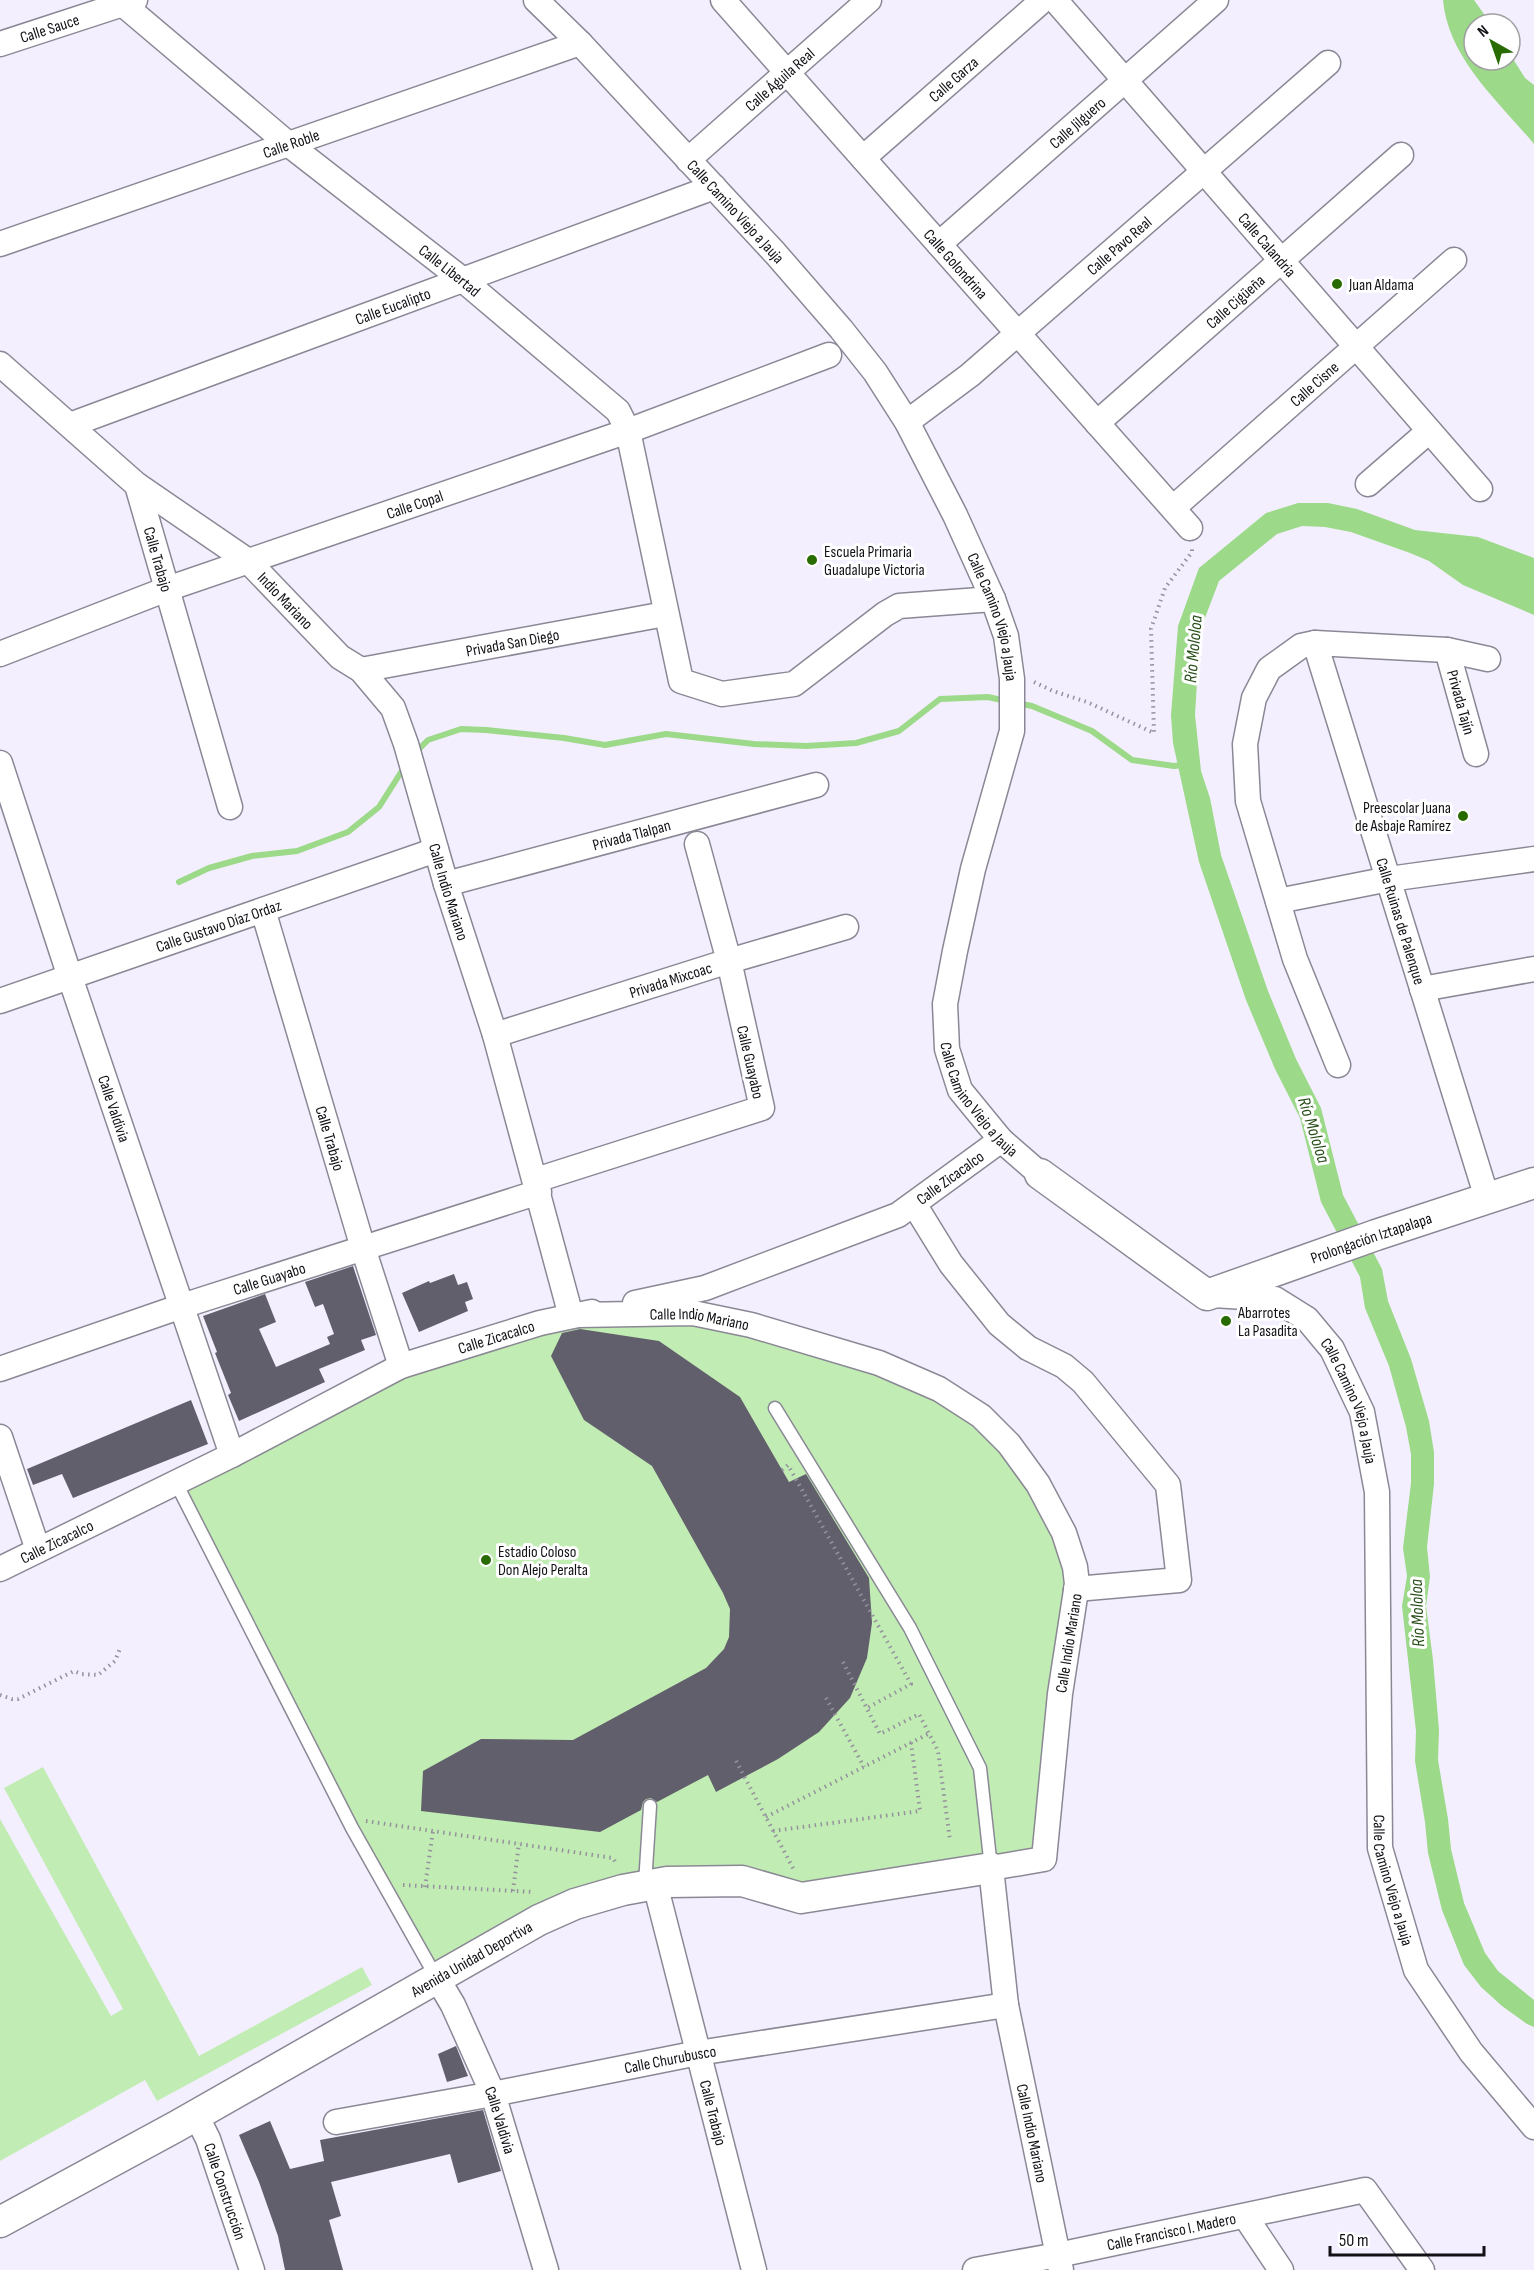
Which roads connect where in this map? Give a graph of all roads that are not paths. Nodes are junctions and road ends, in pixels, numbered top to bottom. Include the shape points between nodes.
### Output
1 (536, 0) edge
2 (723, 0) edge
3 (869, 0) edge
4 (1043, 0) edge
5 (1055, 0) edge
6 (1216, 0) edge
7 (125, 1) edge
8 (580, 43) junction
9 (0, 44) edge
10 (1328, 63) dead end
11 (787, 73) junction
12 (1125, 81) junction
13 (286, 143) junction
14 (1401, 155) dead end
15 (863, 158) junction
16 (688, 160) junction
17 (1204, 171) junction
18 (714, 187) junction
19 (0, 244) edge
20 (939, 244) junction
21 (1454, 260) dead end
22 (1282, 261) junction
23 (463, 280) junction
24 (1018, 333) junction
25 (1356, 346) junction
26 (829, 355) dead end
27 (0, 364) edge
28 (907, 423) junction
29 (1097, 423) junction
30 (70, 426) junction
31 (628, 431) junction
32 (1430, 431) junction
33 (1368, 484) dead end
34 (136, 485) junction
35 (1480, 489) dead end
36 (1173, 508) junction
37 (1190, 528) road end
38 (248, 561) junction
39 (167, 589) junction
40 (993, 599) junction
41 (665, 614) junction
42 (1315, 643) junction
43 (1447, 650) junction
44 (0, 654) edge
45 (1488, 658) dead end
46 (361, 670) junction
47 (406, 744) joint
48 (1476, 754) dead end
49 (0, 763) edge
50 (816, 785) dead end
51 (230, 807) dead end
52 (697, 844) dead end
53 (436, 850) junction
54 (1534, 859) edge
55 (1389, 879) junction
56 (446, 884) junction
57 (1278, 901) junction
58 (263, 910) junction
59 (846, 927) dead end
60 (729, 961) junction
61 (1534, 969) edge
62 (70, 977) junction
63 (1422, 989) junction
64 (0, 1002) edge
65 (495, 1035) junction
66 (1338, 1065) dead end
67 (1001, 1140) junction
68 (1040, 1174) joint
69 (1534, 1184) edge
70 (537, 1186) junction
71 (1487, 1198) junction
72 (914, 1204) junction
73 (363, 1248) junction
74 (1207, 1295) junction
75 (182, 1306) junction
76 (574, 1316) junction
77 (401, 1366) junction
78 (0, 1369) edge
79 (775, 1408) dead end
80 (0, 1437) edge
81 (232, 1455) junction
82 (176, 1483) junction
83 (38, 1550) junction
84 (0, 1569) edge
85 (1076, 1589) junction
86 (650, 1806) dead end
87 (991, 1868) junction
88 (650, 1885) junction
89 (437, 1978) junction
90 (1006, 2005) junction
91 (698, 2053) junction
92 (493, 2094) junction
93 (196, 2115) junction
94 (336, 2122) dead end
95 (1534, 2127) edge
96 (1245, 2216) junction
97 (0, 2222) edge
98 (1059, 2263) edge
99 (252, 2270) edge
100 (546, 2270) edge
101 (754, 2270) edge
102 (975, 2270) edge
103 (1281, 2270) edge
104 (1422, 2270) edge

1 - 8 street, Calle Camino Viejo a Jauja
2 - 11 street, Calle Golondrina
3 - 11 street, Calle Águila Real
4 - 15 street, Calle Garza
5 - 12 street, Calle Calandria
6 - 12 street, Calle Jilguero
7 - 9 street, Calle Sauce
7 - 13 street, Calle Libertad
8 - 13 street, Calle Roble
8 - 16 street, Calle Camino Viejo a Jauja
10 - 17 street, Calle Pavo Real
11 - 15 street, Calle Golondrina
11 - 16 street, Calle Águila Real
12 - 17 street, Calle Calandria
12 - 20 street, Calle Jilguero
13 - 19 street, Calle Roble
13 - 23 street, Calle Libertad
14 - 22 street, Calle Cigüeña
15 - 20 street, Calle Golondrina
16 - 18 street, Calle Camino Viejo a Jauja
17 - 22 street, Calle Calandria
17 - 24 street, Calle Pavo Real
18 - 23 street, Calle Eucalipto
18 - 28 street, Calle Camino Viejo a Jauja via 841,329 875,372
20 - 24 street, Calle Golondrina
21 - 25 street, Calle Cisne
22 - 25 street, Calle Calandria
22 - 29 street, Calle Cigüeña
23 - 30 street, Calle Eucalipto
23 - 31 street, Calle Libertad via 618,411
24 - 28 street, Calle Pavo Real
24 - 29 street, Calle Golondrina
25 - 32 street, Calle Calandria
25 - 36 street, Calle Cisne
26 - 31 street, Calle Copal
27 - 30 street
28 - 40 street, Calle Camino Viejo a Jauja
29 - 36 street, Calle Golondrina
30 - 34 street
31 - 38 street, Calle Copal
31 - 41 street, Calle Libertad
32 - 33 street
32 - 35 street, Calle Calandria
34 - 38 street, Indio Mariano
34 - 39 street, Calle Trabajo
36 - 37 street, Calle Golondrina
38 - 39 street, Calle Copal
38 - 46 street, Indio Mariano via 340,657
39 - 44 street, Calle Copal
39 - 51 street, Calle Trabajo
40 - 41 street, Calle Libertad via 899,606 794,684 722,694 681,681
40 - 67 street, Calle Camino Viejo a Jauja via 1006,636 1012,675 1012,731 973,869 945,1004 947,1049 960,1090
41 - 46 street, Privada San Diego
42 - 43 street
42 - 55 street, Calle Ruinas de Palenque
42 - 57 street via 1301,646 1269,669 1254,698 1245,744 1248,801
43 - 45 street
43 - 48 street, Privada Tajín
46 - 47 street, Indio Mariano via 393,708
47 - 53 street, Calle Indio Mariano
49 - 62 street, Calle Valdivia
50 - 56 street, Privada Tlalpan
52 - 60 street
53 - 56 street, Calle Indio Mariano
53 - 58 street, Calle Gustavo Díaz Ordaz
54 - 55 street
55 - 57 street
55 - 63 street, Calle Ruinas de Palenque
56 - 65 street, Calle Indio Mariano
57 - 66 street via 1295,958
58 - 62 street, Calle Gustavo Díaz Ordaz
58 - 73 street, Calle Trabajo
59 - 60 street, Privada Mixcoac
60 - 65 street, Privada Mixcoac
60 - 70 street, Calle Guayabo via 762,1108
61 - 63 street
62 - 64 street, Calle Gustavo Díaz Ordaz
62 - 75 street, Calle Valdivia
63 - 71 street, Calle Ruinas de Palenque
65 - 70 street, Calle Indio Mariano
67 - 68 street, Calle Camino Viejo a Jauja
67 - 72 street, Calle Zicacalco
68 - 74 street, Calle Camino Viejo a Jauja
69 - 71 street, Prolongación Iztapalapa
70 - 73 street, Calle Guayabo
70 - 76 street, Calle Indio Mariano
71 - 74 street, Prolongación Iztapalapa
72 - 76 street, Calle Zicacalco via 898,1215 705,1288
72 - 85 street via 951,1264 999,1324 1028,1348 1064,1366 1083,1382 1168,1485 1179,1580
73 - 75 street, Calle Guayabo
73 - 77 street, Calle Trabajo
74 - 95 street, Calle Camino Viejo a Jauja via 1275,1299 1307,1319 1332,1349 1362,1412 1377,1492 1380,1848 1416,1970 1471,2052
75 - 78 street, Calle Guayabo
75 - 81 street, Calle Valdivia
76 - 77 street, Calle Zicacalco
76 - 85 street, Calle Indio Mariano via 693,1313 751,1325 879,1364 939,1389 981,1416 1009,1444 1038,1484 1064,1533 1075,1567
77 - 81 street, Calle Zicacalco
79 - 87 lane via 910,1628 980,1768
80 - 83 street
81 - 82 street, Calle Zicacalco
82 - 83 street, Calle Zicacalco
82 - 89 lane via 352,1828
83 - 84 street, Calle Zicacalco
85 - 87 street, Calle Indio Mariano via 1060,1694 1044,1859
86 - 88 lane
87 - 88 street, Avenida Unidad Deportiva via 801,1898 732,1876
87 - 90 street, Calle Indio Mariano
88 - 89 street, Avenida Unidad Deportiva via 575,1904
88 - 91 street, Calle Trabajo
89 - 92 street, Calle Valdivia
89 - 93 street, Avenida Unidad Deportiva
90 - 91 street, Calle Churubusco
90 - 98 street, Calle Indio Mariano
91 - 92 street, Calle Churubusco
91 - 101 street, Calle Trabajo
92 - 94 street, Calle Churubusco
92 - 100 street, Calle Valdivia
93 - 97 street, Avenida Unidad Deportiva
93 - 99 street, Calle Construcción via 208,2139
96 - 98 street, Calle Francisco I. Madero
96 - 103 street
96 - 104 street, Calle Francisco I. Madero via 1365,2190
98 - 102 street, Calle Francisco I. Madero

